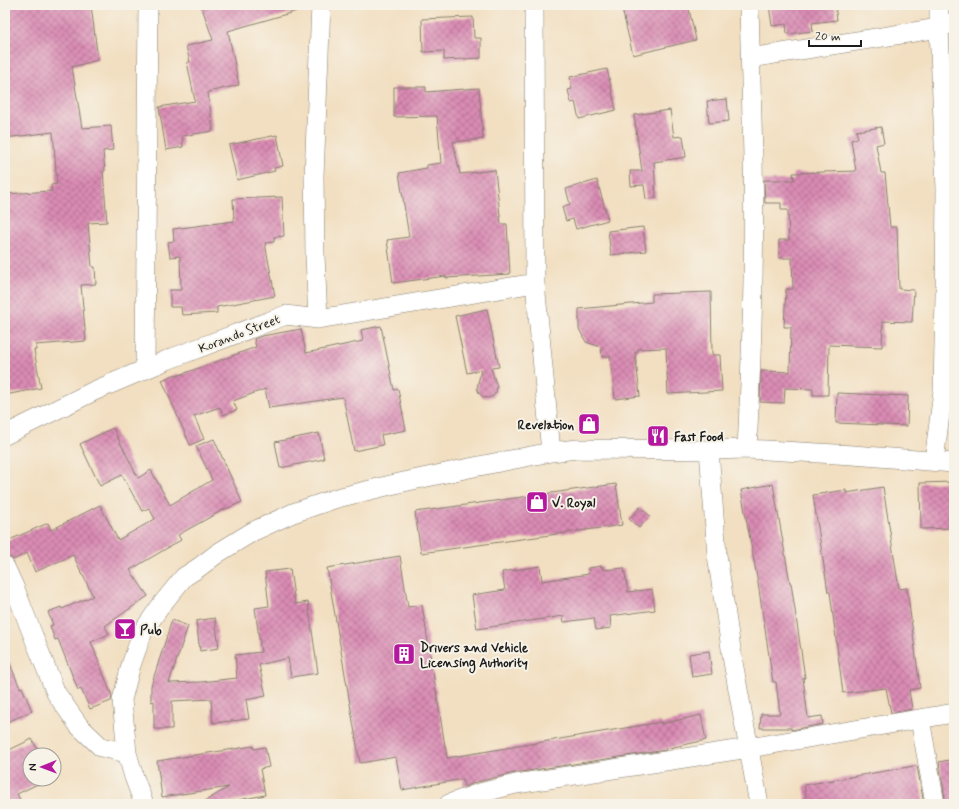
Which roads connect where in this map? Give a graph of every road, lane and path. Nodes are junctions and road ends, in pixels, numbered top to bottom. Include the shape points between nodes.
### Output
1 (148, 5) edge
2 (321, 5) edge
3 (534, 5) edge
4 (749, 5) edge
5 (940, 5) edge
6 (947, 25) edge
7 (750, 58) junction
8 (535, 284) junction
9 (318, 319) junction
10 (145, 369) junction
11 (5, 435) edge
12 (747, 448) junction
13 (709, 450) junction
14 (551, 452) junction
15 (934, 461) junction
16 (954, 463) edge
17 (5, 567) edge
18 (954, 713) edge
19 (920, 719) junction
20 (749, 748) junction
21 (127, 753) junction
22 (144, 804) edge
23 (451, 804) edge
24 (759, 804) edge
25 (934, 804) edge

1 - 10 street
2 - 9 street via 314,176
3 - 8 street
4 - 7 street
5 - 6 street
6 - 7 street
6 - 15 street via 943,391
7 - 12 street via 754,265
8 - 9 street, Korando Street
8 - 14 street
9 - 10 street, Korando Street via 286,315
10 - 11 street, Korando Street
12 - 13 street
12 - 15 street
13 - 14 street via 577,449
13 - 20 street via 717,555
14 - 21 street via 337,498 252,532 184,577 143,631 131,665 122,700
15 - 16 street
17 - 21 street via 56,693 79,726 101,747
18 - 19 street
19 - 20 street
19 - 25 street
20 - 23 street via 516,784
20 - 24 street
21 - 22 street

